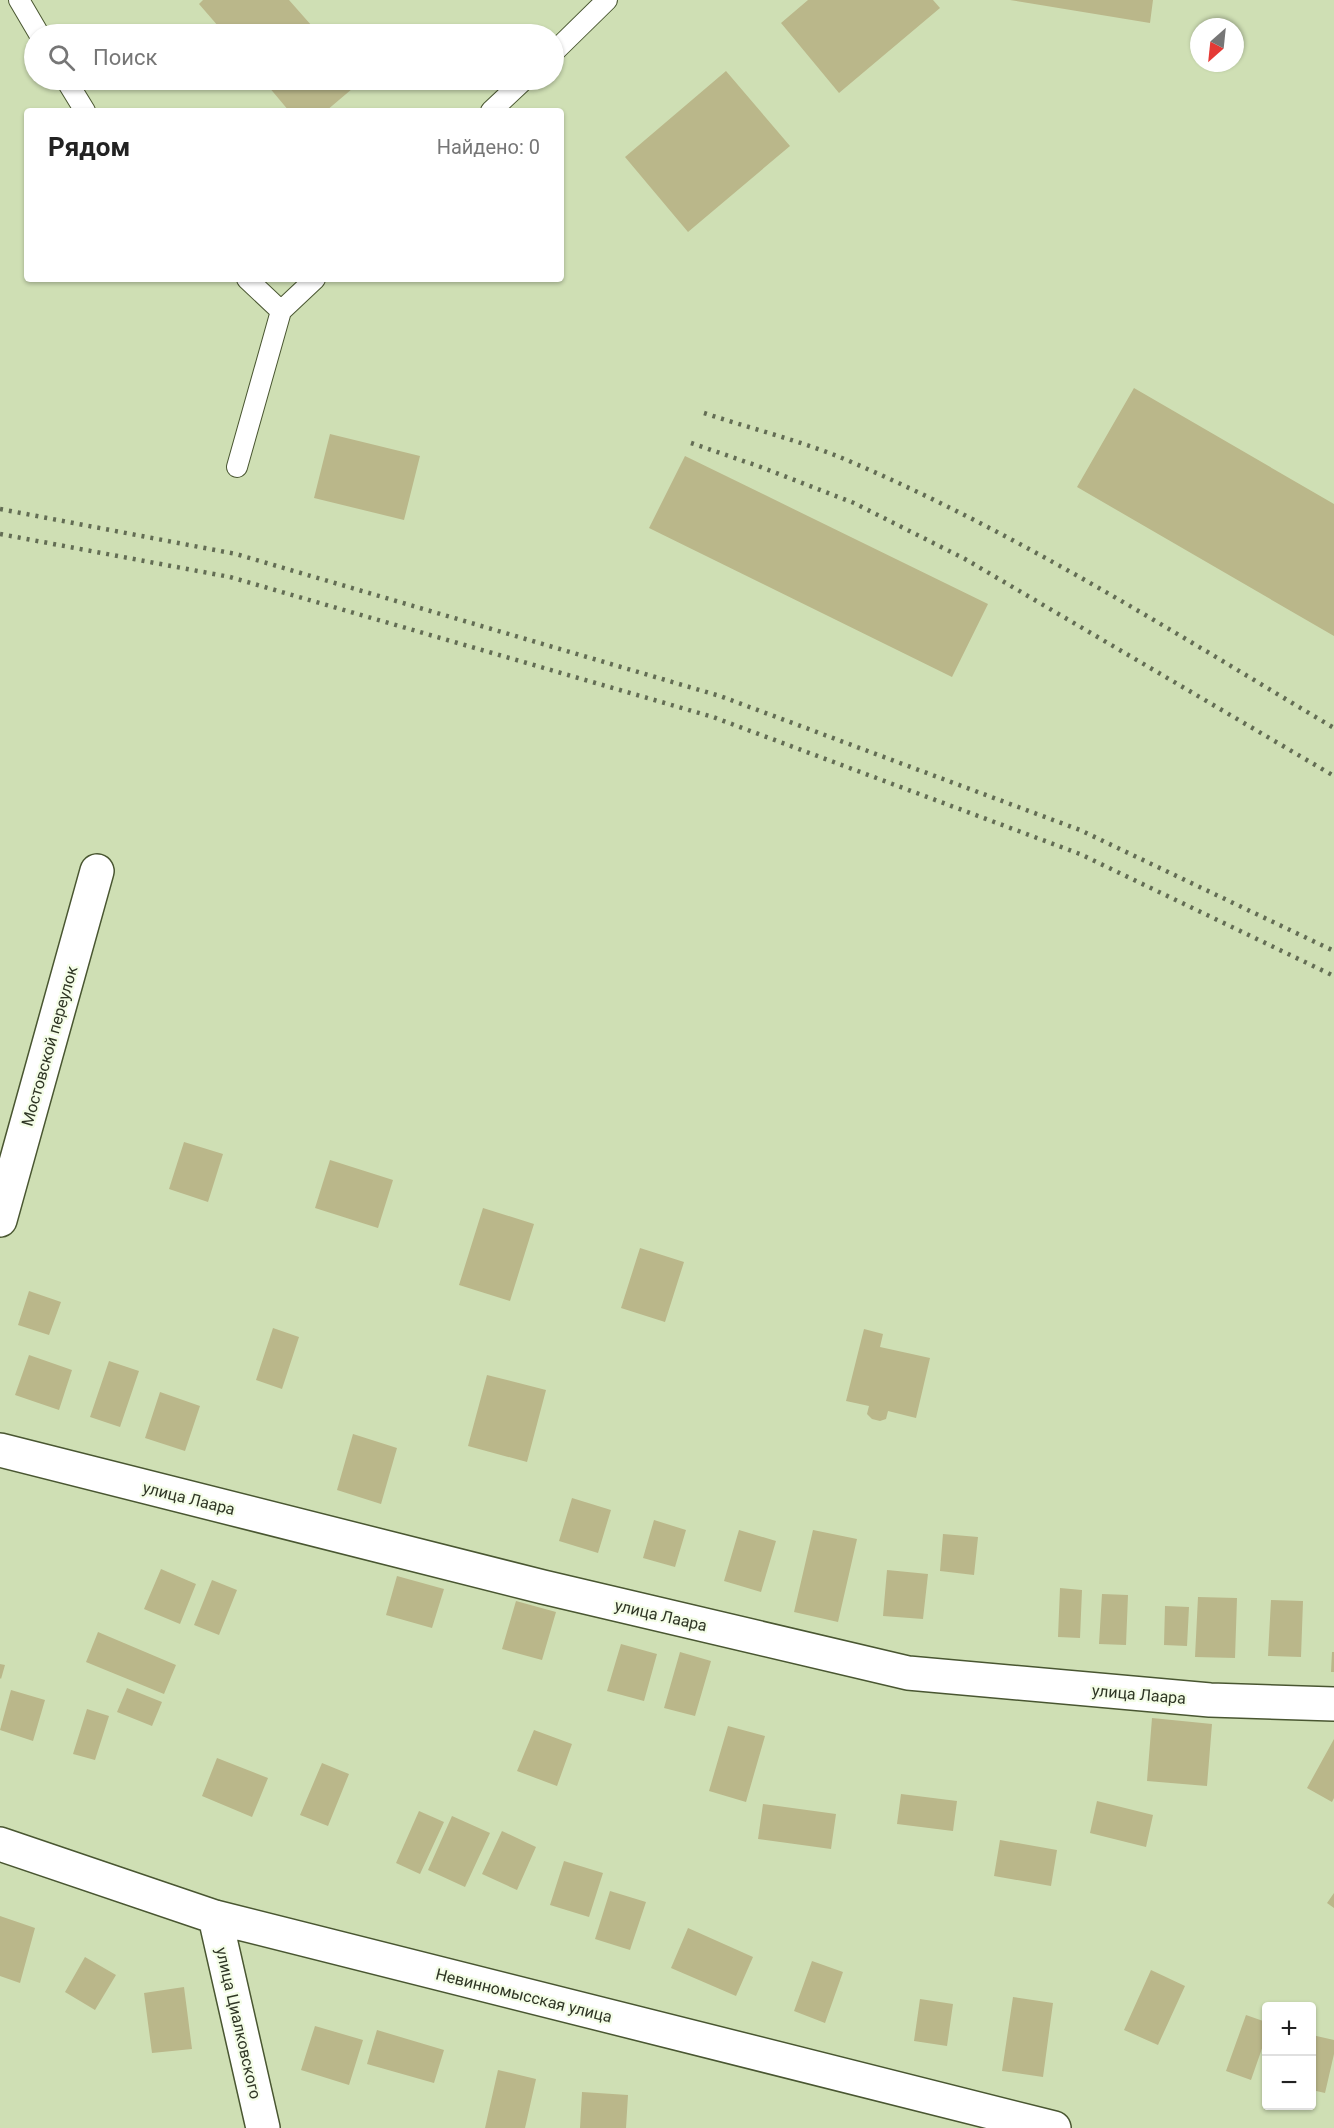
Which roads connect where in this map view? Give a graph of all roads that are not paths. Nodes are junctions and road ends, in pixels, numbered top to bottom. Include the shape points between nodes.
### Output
1 (19, 0) edge
2 (608, 0) edge
3 (33, 24) edge
4 (564, 42) edge
5 (72, 90) edge
6 (513, 90) edge
7 (83, 108) edge
8 (494, 108) edge
9 (250, 282) edge
10 (312, 282) edge
11 (281, 312) junction
12 (237, 467) dead end
13 (97, 871) dead end
14 (0, 1220) edge
15 (0, 1450) edge
16 (1334, 1704) edge
17 (0, 1844) edge
18 (215, 1917) junction
19 (263, 2128) edge
20 (1054, 2128) edge

1 - 3 lane
2 - 4 lane
5 - 7 lane
6 - 8 lane
9 - 11 lane
10 - 11 lane
11 - 12 lane
13 - 14 street, Мостовской переулок
15 - 16 street, улица Лаара via 908,1674 1210,1700
17 - 18 street, Невинномысская улица
18 - 19 street, улица Циалковского
18 - 20 street, Невинномысская улица

